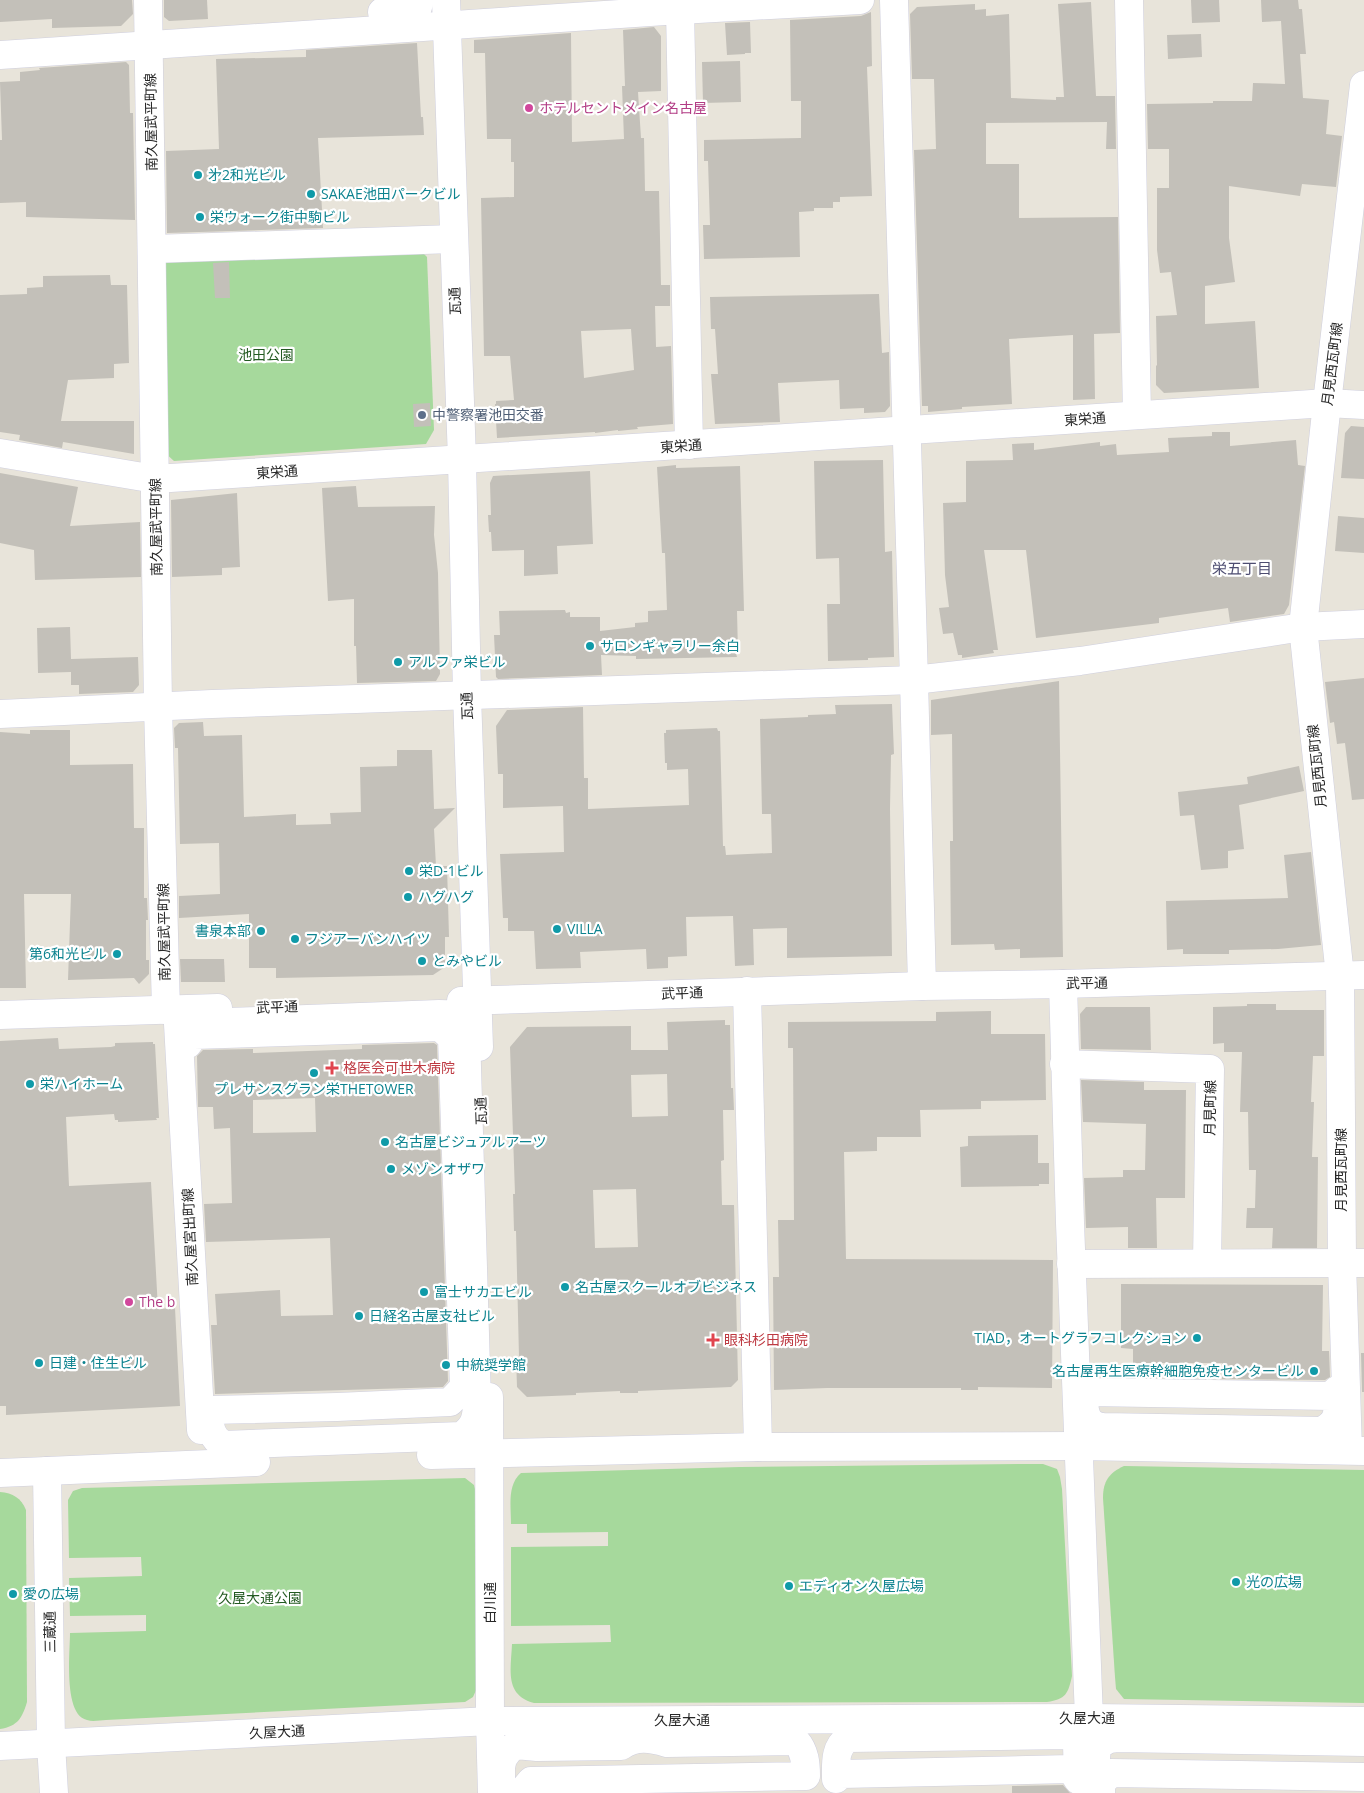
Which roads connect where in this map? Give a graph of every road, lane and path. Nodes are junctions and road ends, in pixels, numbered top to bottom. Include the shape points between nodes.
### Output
1 (148, 0) edge
2 (420, 0) edge
3 (434, 0) edge
4 (860, 0) edge
5 (894, 0) edge
6 (1129, 0) edge
7 (680, 10) junction
8 (446, 13) edge
9 (150, 44) junction
10 (0, 55) edge
11 (1364, 85) edge
12 (453, 239) junction
13 (153, 249) junction
14 (1327, 403) junction
15 (1364, 404) edge
16 (1137, 415) junction
17 (907, 431) junction
18 (689, 445) junction
19 (0, 453) edge
20 (462, 460) junction
21 (155, 479) junction
22 (1364, 624) edge
23 (1303, 627) junction
24 (914, 680) junction
25 (467, 696) junction
26 (158, 706) junction
27 (0, 714) edge
28 (1352, 976) edge
29 (1064, 984) junction
30 (922, 986) junction
31 (747, 991) junction
32 (478, 1000) junction
33 (172, 1010) junction
34 (0, 1015) edge
35 (1064, 1064) junction
36 (1207, 1263) junction
37 (1071, 1264) junction
38 (1358, 1269) edge
39 (1364, 1389) edge
40 (1089, 1392) joint
41 (209, 1410) joint
42 (489, 1412) joint
43 (1359, 1444) edge
44 (1078, 1446) junction
45 (758, 1447) junction
46 (490, 1453) junction
47 (202, 1463) junction
48 (0, 1472) edge
49 (47, 1472) junction
50 (1089, 1718) junction
51 (820, 1719) junction
52 (490, 1721) junction
53 (1364, 1721) edge
54 (1364, 1742) edge
55 (51, 1744) junction
56 (0, 1746) edge
57 (1071, 1769) joint
58 (1364, 1777) edge
59 (54, 1793) edge
60 (492, 1793) edge
61 (501, 1793) edge
62 (521, 1793) edge
63 (821, 1793) edge
64 (1088, 1793) edge
65 (1095, 1793) edge
66 (1101, 1793) edge

1 - 9 street
2 - 3 street via 417,10 165,26 156,17 156,30 160,33 416,18 427,11
4 - 7 street
5 - 17 street
6 - 16 street
7 - 8 street
7 - 18 street
8 - 9 street
8 - 12 street, 瓦通
9 - 10 street
9 - 13 street, 南久屋武平町線
11 - 14 street, 月見西瓦町線
12 - 13 street
12 - 20 street, 瓦通
13 - 21 street, 南久屋武平町線
14 - 15 street, 東栄通
14 - 16 street, 東栄通
14 - 23 street, 月見西瓦町線
16 - 17 street, 東栄通
17 - 18 street, 東栄通
17 - 24 street
18 - 20 street, 東栄通
19 - 21 street, 東栄通
20 - 21 street, 東栄通
20 - 25 street, 瓦通
21 - 26 street, 南久屋武平町線
22 - 23 street
23 - 24 street via 1080,660
23 - 28 street, 月見西瓦町線
24 - 25 street
24 - 30 street
25 - 26 street
25 - 32 street, 瓦通
26 - 27 street
26 - 33 street, 南久屋武平町線
28 - 29 street, 武平通
28 - 38 street, 月見西瓦町線
29 - 30 street, 武平通
29 - 35 street
30 - 31 street, 武平通
31 - 32 street, 武平通
31 - 45 street
32 - 33 street, 武平通
32 - 42 street, 瓦通
33 - 34 street, 武平通
33 - 47 street, 南久屋宮出町線
35 - 36 street, 月見町線 via 1210,1069
35 - 37 street
36 - 37 street
36 - 38 street
37 - 44 street
38 - 39 street
38 - 43 street, 月見西瓦町線
40 - 40 street via 1084,1388 1086,1416 1094,1426 1103,1428 1321,1431 1333,1423 1338,1412 1337,1390 1331,1396
41 - 41 street via 210,1430 217,1441 224,1444 461,1436 476,1421 466,1034 458,1017 438,1014 201,1023 189,1029 188,1044 194,1035 396,1027 440,1027 452,1038 464,1387 450,1402
42 - 46 street, 白川通
43 - 44 street
44 - 45 street
44 - 50 street
45 - 46 street
46 - 47 street
46 - 52 street, 白川通
47 - 49 street
48 - 49 street
49 - 55 street, 三蔵通
50 - 51 street, 久屋大通
50 - 53 street, 久屋大通
50 - 64 street
51 - 52 street, 久屋大通
51 - 63 street
52 - 55 street, 久屋大通
52 - 60 street, 白川通
54 - 65 street via 1109,1739 1096,1746
55 - 56 street, 久屋大通
55 - 59 street, 三蔵通
57 - 57 street via 1078,1780 1078,1747 1071,1735 848,1738 838,1750 836,1780 841,1774
58 - 66 street via 1111,1774 1101,1783
61 - 62 street via 503,1758 516,1745 621,1746 631,1740 654,1739 667,1743 796,1741 806,1762 806,1776 531,1781

